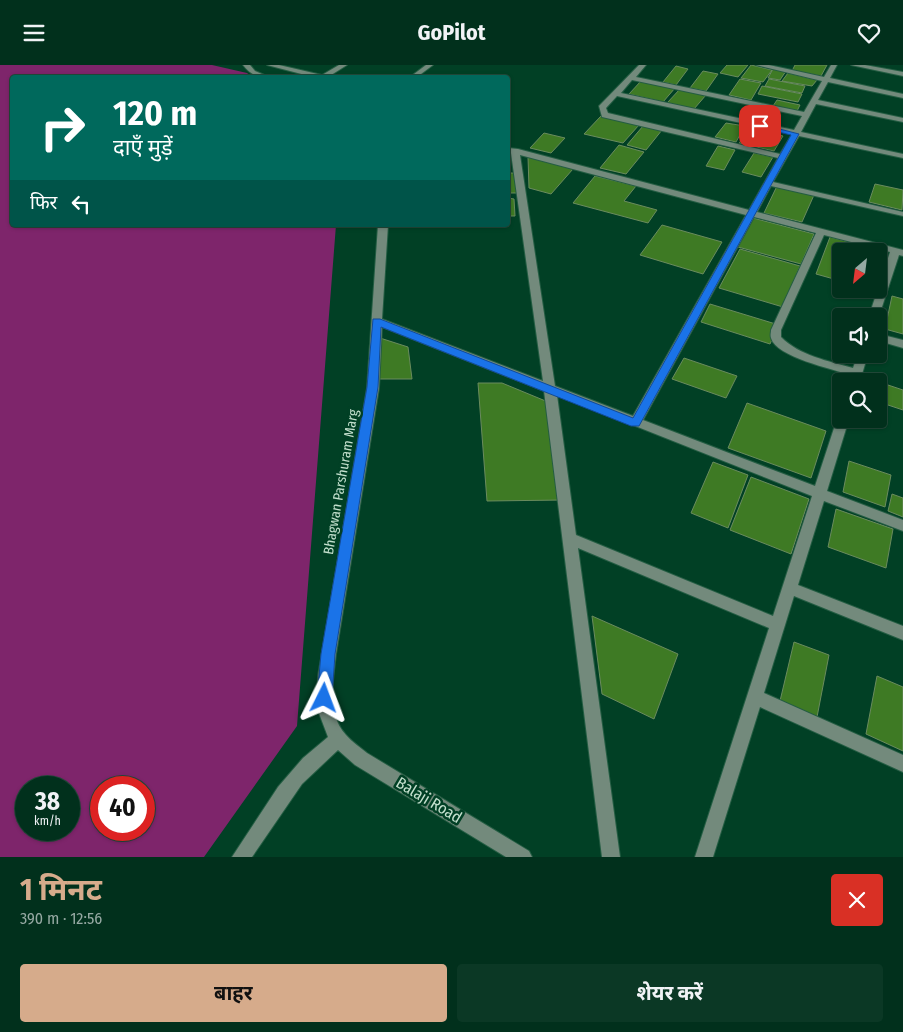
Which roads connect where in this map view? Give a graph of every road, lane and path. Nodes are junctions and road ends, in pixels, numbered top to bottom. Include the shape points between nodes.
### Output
1 (246, 65) edge
2 (270, 65) edge
3 (344, 65) edge
4 (430, 65) edge
5 (643, 65) edge
6 (759, 65) edge
7 (834, 65) edge
8 (854, 65) edge
9 (903, 74) edge
10 (261, 75) edge
11 (312, 75) edge
12 (327, 75) edge
13 (416, 75) edge
14 (631, 78) junction
15 (825, 80) junction
16 (616, 94) junction
17 (903, 96) edge
18 (814, 101) junction
19 (806, 115) junction
20 (903, 120) edge
21 (796, 134) junction
22 (512, 150) edge
23 (903, 156) edge
24 (783, 157) junction
25 (768, 183) junction
26 (752, 213) junction
27 (902, 214) dead end
28 (383, 227) edge
29 (821, 231) junction
30 (899, 252) edge
31 (877, 308) edge
32 (377, 321) junction
33 (887, 339) edge
34 (903, 343) edge
35 (846, 373) edge
36 (550, 389) junction
37 (635, 423) junction
38 (840, 428) edge
39 (819, 495) junction
40 (903, 526) edge
41 (570, 539) junction
42 (790, 588) junction
43 (778, 625) junction
44 (903, 633) edge
45 (755, 697) junction
46 (339, 739) junction
47 (903, 764) edge
48 (241, 857) edge
49 (523, 857) edge
50 (611, 857) edge
51 (704, 857) edge

1 - 10 street
2 - 11 street
3 - 12 street
4 - 13 street
5 - 14 street
6 - 15 street
7 - 15 street
8 - 9 street
14 - 16 street
14 - 19 street
15 - 17 street
15 - 18 street
16 - 21 street
16 - 24 street via 602,108 604,115
18 - 19 street
18 - 20 street
19 - 21 street
21 - 23 street
21 - 24 street
22 - 26 street
22 - 36 street
24 - 25 street
25 - 26 street
25 - 27 street
26 - 29 street
26 - 37 street
28 - 32 street, Bhagwan Parshuram Marg
29 - 30 street
29 - 35 street via 776,331 776,338 791,350
30 - 31 street
32 - 36 street
32 - 46 street, Bhagwan Parshuram Marg via 372,387 324,687 329,726
33 - 34 street
36 - 37 street
36 - 41 street
37 - 39 street
38 - 39 street
39 - 40 street
39 - 42 street
41 - 43 street
41 - 50 street
42 - 43 street
42 - 44 street
43 - 45 street
45 - 47 street
45 - 51 street
46 - 48 street via 301,770
46 - 49 street, Balaji Road via 361,759

